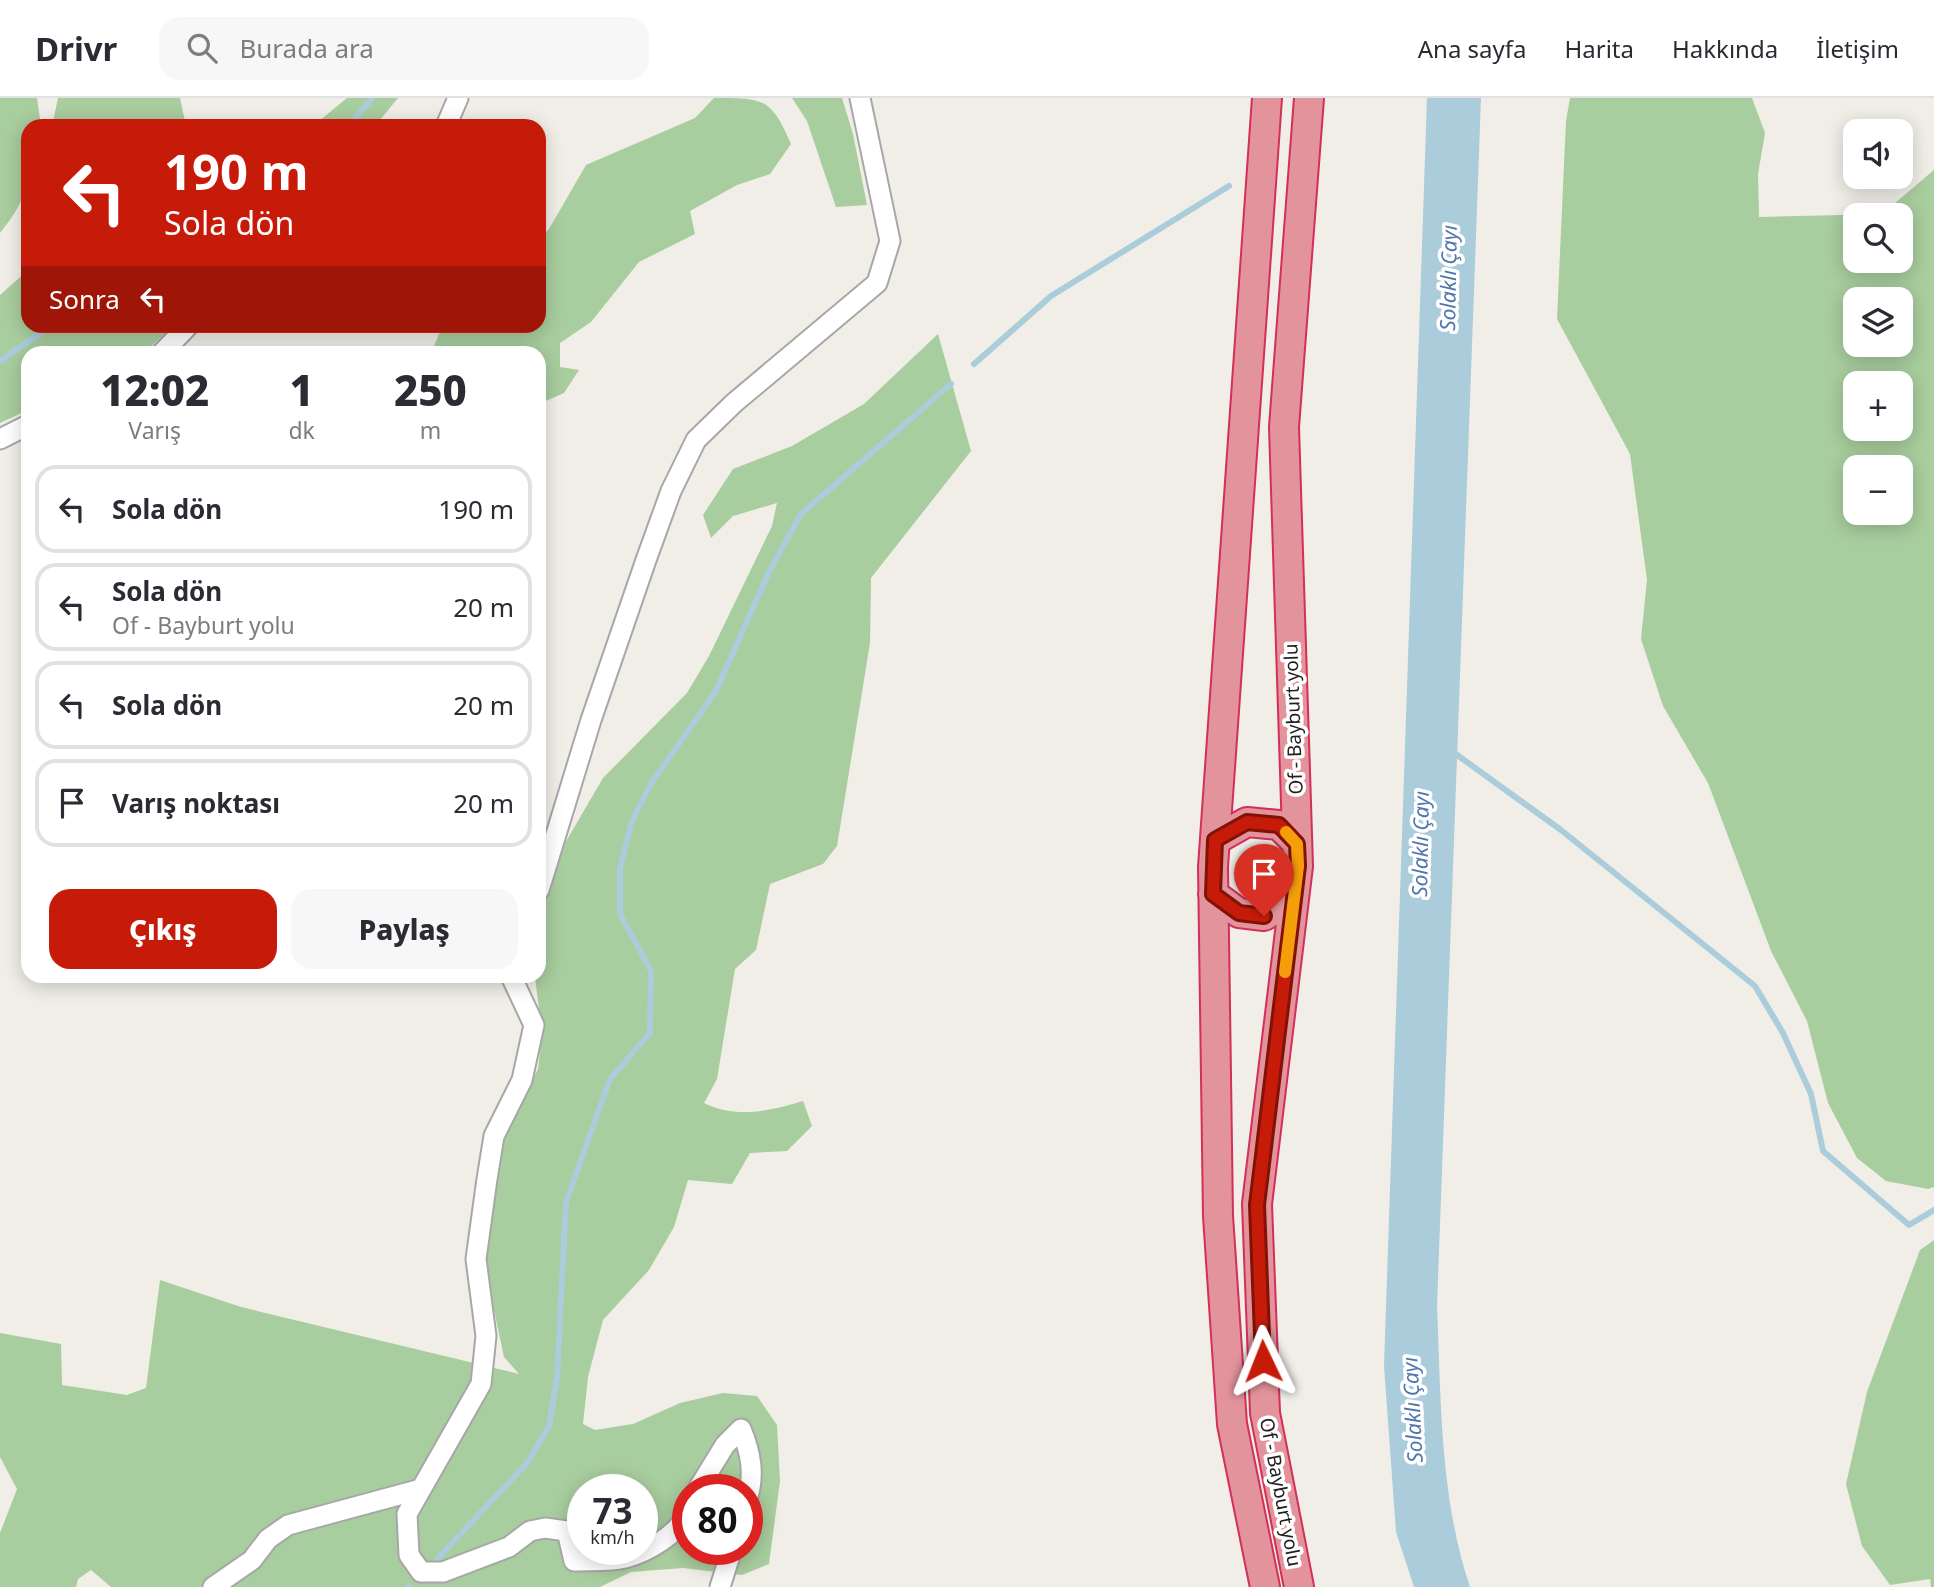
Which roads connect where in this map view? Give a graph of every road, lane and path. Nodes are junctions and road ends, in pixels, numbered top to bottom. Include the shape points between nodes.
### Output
1 (458, 98) edge
2 (860, 98) edge
3 (1267, 98) edge
4 (1309, 98) edge
5 (449, 119) edge
6 (181, 333) edge
7 (169, 346) edge
8 (21, 428) edge
9 (0, 439) edge
10 (1215, 840) junction
11 (1297, 844) junction
12 (546, 867) edge
13 (1213, 894) junction
14 (1294, 896) junction
15 (514, 983) edge
16 (707, 1474) edge
17 (751, 1474) edge
18 (421, 1489) junction
19 (672, 1531) edge
20 (727, 1565) edge
21 (213, 1587) edge
22 (720, 1587) edge
23 (1265, 1587) edge
24 (1299, 1587) edge

1 - 5 street
2 - 12 street via 890,241 877,283 696,440 646,560
3 - 10 highway, Of - Bayburt yolu
4 - 11 highway, Of - Bayburt yolu via 1284,427
6 - 7 street
8 - 9 street
10 - 11 highway via 1247,822 1279,825
10 - 13 highway, Of - Bayburt yolu
11 - 14 highway, Of - Bayburt yolu
13 - 14 highway via 1239,913 1264,916
13 - 23 highway, Of - Bayburt yolu via 1218,1216 1231,1410
14 - 24 highway, Of - Bayburt yolu via 1257,1205 1265,1413
15 - 18 street via 534,1025 522,1080 495,1136 475,1259 486,1336 481,1384
16 - 17 street via 741,1429 751,1454
18 - 19 street via 407,1514 406,1538 409,1555 421,1572 443,1573 545,1528 567,1531 574,1560 624,1559 658,1544
18 - 21 street via 288,1525 268,1539 252,1560
20 - 22 street

